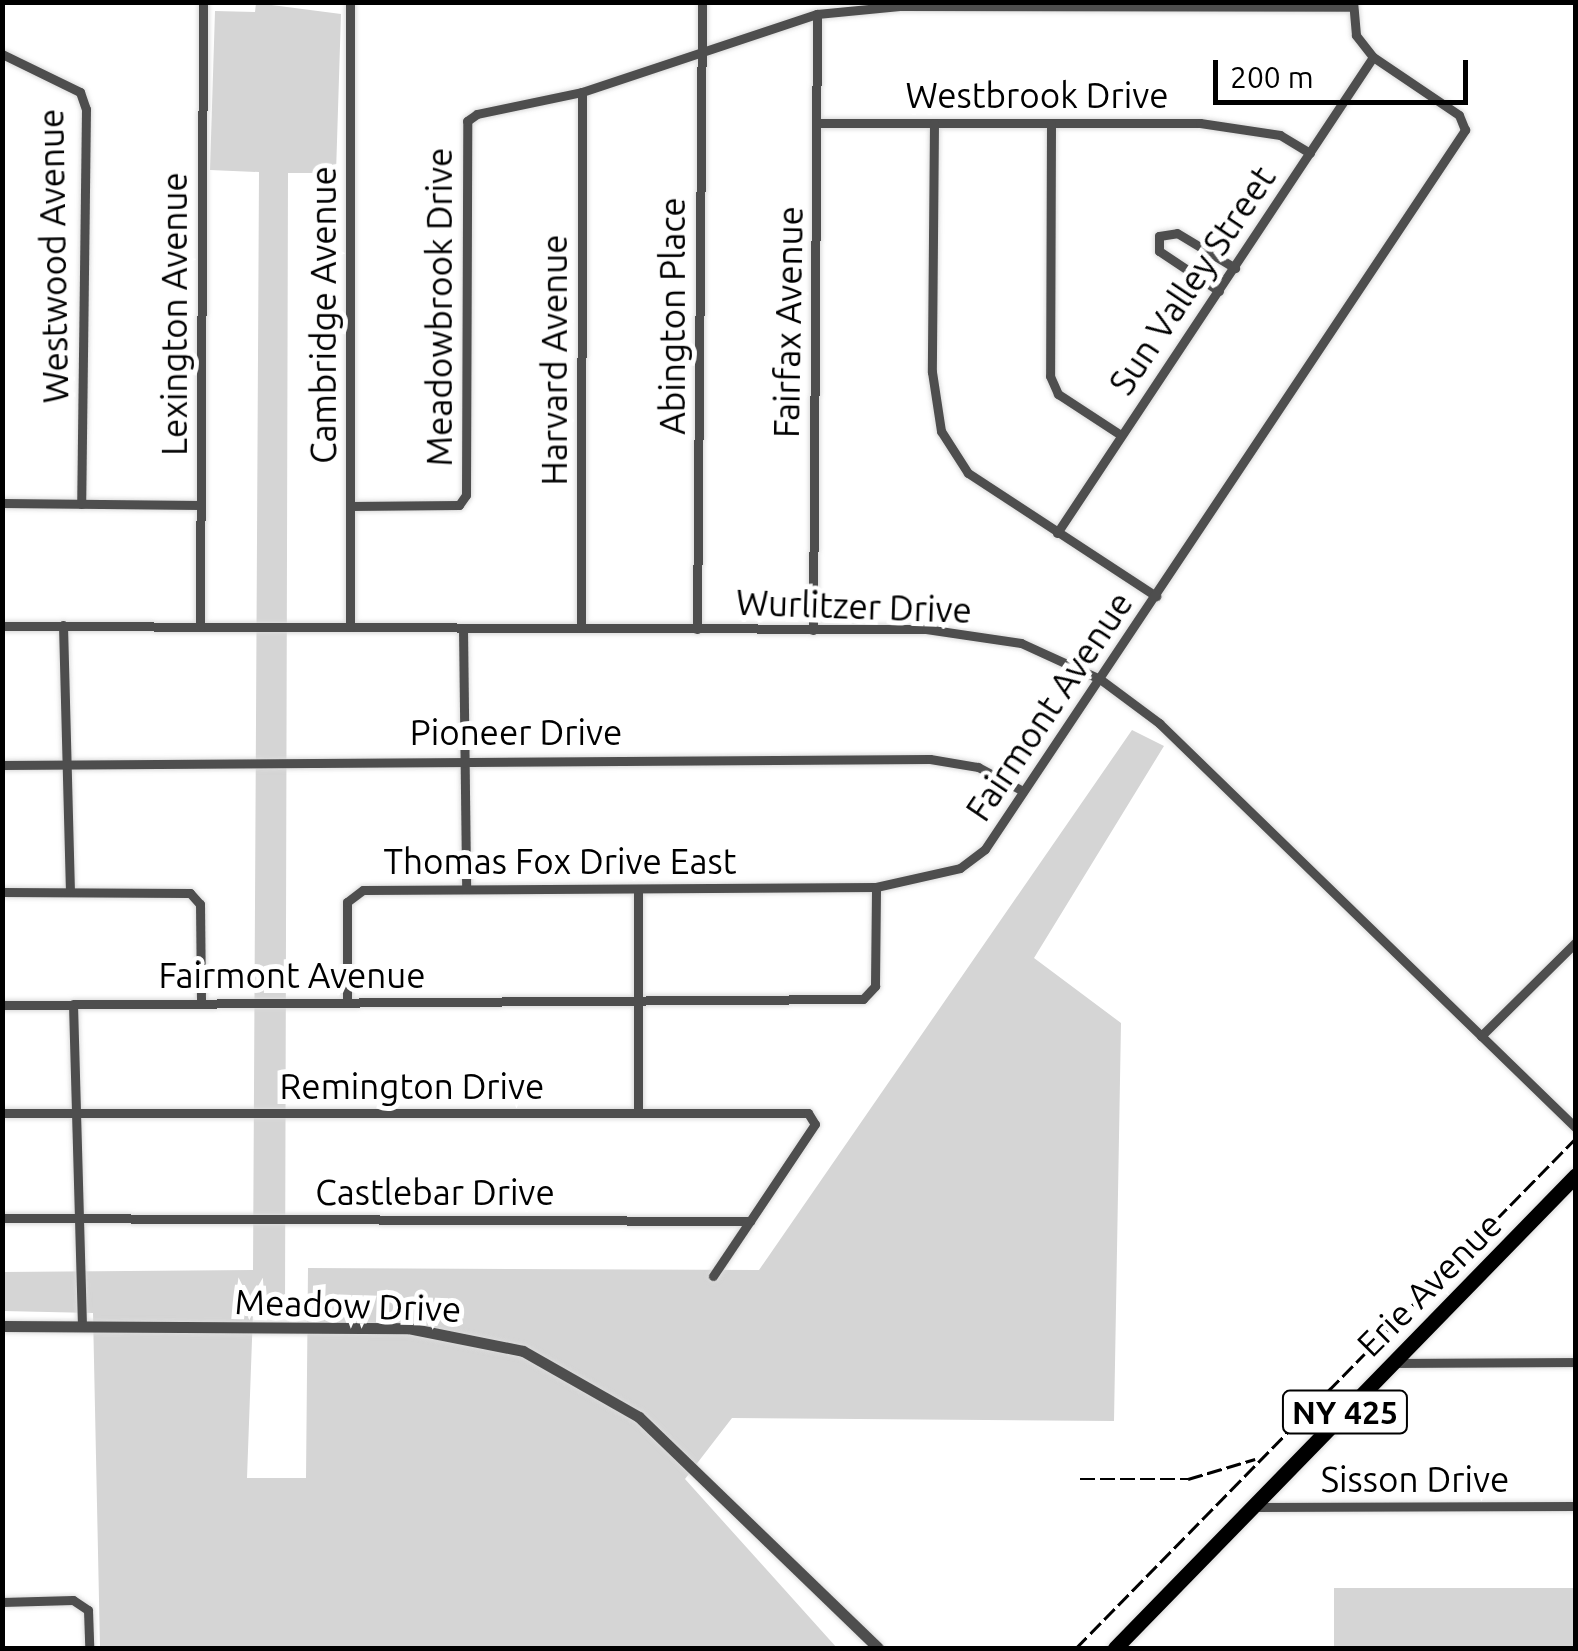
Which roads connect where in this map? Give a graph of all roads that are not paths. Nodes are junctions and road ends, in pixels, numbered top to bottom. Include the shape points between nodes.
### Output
1 (202, 2) edge
2 (350, 2) edge
3 (702, 2) edge
4 (1353, 5) edge
5 (817, 14) junction
6 (701, 48) junction
7 (2, 54) edge
8 (1374, 57) junction
9 (582, 92) junction
10 (818, 123) junction
11 (934, 123) junction
12 (1051, 124) junction
13 (1310, 153) junction
14 (1235, 268) junction
15 (1219, 292) junction
16 (1121, 434) junction
17 (2, 503) edge
18 (81, 504) junction
19 (201, 505) junction
20 (350, 506) junction
21 (1057, 534) junction
22 (1156, 596) junction
23 (63, 625) junction
24 (2, 626) edge
25 (200, 626) junction
26 (350, 627) junction
27 (463, 628) junction
28 (581, 628) junction
29 (697, 629) junction
30 (813, 630) junction
31 (1100, 679) junction
32 (464, 760) junction
33 (2, 765) edge
34 (65, 765) junction
35 (1023, 791) junction
36 (876, 887) junction
37 (466, 889) junction
38 (638, 889) junction
39 (2, 892) edge
40 (70, 892) junction
41 (1576, 942) edge
42 (638, 1000) junction
43 (347, 1001) junction
44 (201, 1002) junction
45 (2, 1004) edge
46 (74, 1004) junction
47 (1481, 1036) junction
48 (638, 1113) junction
49 (2, 1114) edge
50 (76, 1114) junction
51 (1576, 1128) edge
52 (1576, 1176) edge
53 (2, 1218) edge
54 (79, 1218) junction
55 (750, 1221) junction
56 (713, 1276) dead end
57 (2, 1326) edge
58 (82, 1326) junction
59 (1576, 1362) edge
60 (1392, 1363) junction
61 (1576, 1506) edge
62 (1254, 1507) junction
63 (2, 1602) edge
64 (90, 1648) edge
65 (878, 1648) edge
66 (1114, 1648) edge

1 - 19 street, Lexington Avenue
2 - 20 street, Cambridge Avenue
3 - 6 street, Abington Place
4 - 5 street, Meadowbrook Drive via 900,6
4 - 8 street via 1356,35
5 - 6 street, Meadowbrook Drive
5 - 10 street, Fairfax Avenue
6 - 9 street, Meadowbrook Drive
6 - 29 street, Abington Place
7 - 18 street, Westwood Avenue via 80,92 86,109
8 - 13 street, Sun Valley Street
8 - 22 street, Fairmont Avenue via 1459,114 1464,130
9 - 20 street, Meadowbrook Drive via 468,120 466,495 460,506
9 - 28 street, Harvard Avenue
10 - 11 street, Westbrook Drive
10 - 30 street, Fairfax Avenue
11 - 12 street, Westbrook Drive
11 - 21 street via 932,372 941,432 968,474
12 - 13 street, Westbrook Drive via 1240,126
12 - 16 street via 1050,376 1058,394
13 - 14 street, Sun Valley Street
14 - 15 street, Sun Valley Street
14 - 15 street via 1177,233 1158,236 1159,251
15 - 16 street, Sun Valley Street
16 - 21 street, Sun Valley Street
17 - 18 street
18 - 19 street
19 - 25 street, Lexington Avenue
20 - 26 street, Cambridge Avenue
21 - 22 street
22 - 31 street, Fairmont Avenue
23 - 24 street, Wurlitzer Drive
23 - 25 street, Wurlitzer Drive
23 - 34 street
25 - 26 street, Wurlitzer Drive
26 - 27 street, Wurlitzer Drive
27 - 28 street, Wurlitzer Drive
27 - 32 street
28 - 29 street, Wurlitzer Drive
29 - 30 street, Wurlitzer Drive
30 - 31 street, Wurlitzer Drive via 926,629 1021,644
31 - 35 street, Fairmont Avenue
31 - 47 street, Wurlitzer Drive via 1159,723
32 - 34 street, Pioneer Drive
32 - 35 street, Pioneer Drive via 930,759 978,768
32 - 37 street
33 - 34 street, Pioneer Drive
34 - 40 street
35 - 36 street, Fairmont Avenue via 985,849 960,868
36 - 38 street, Thomas Fox Drive East
36 - 42 street, Fairmont Avenue via 875,986 863,1000
37 - 38 street, Thomas Fox Drive East
37 - 43 street, Thomas Fox Drive East via 363,890 347,902
38 - 42 street
39 - 40 street
40 - 44 street via 190,893 200,904
41 - 47 street
42 - 43 street, Fairmont Avenue
42 - 48 street
43 - 44 street, Fairmont Avenue
44 - 46 street, Fairmont Avenue
45 - 46 street, Fairmont Avenue
46 - 50 street
47 - 51 street, Wurlitzer Drive
48 - 50 street, Remington Drive
48 - 55 street, Remington Drive via 808,1113 815,1124
49 - 50 street, Remington Drive
50 - 54 street
52 - 60 main road, Erie Avenue / NY 425
53 - 54 street, Castlebar Drive
54 - 55 street, Castlebar Drive
54 - 58 street
55 - 56 street
57 - 58 street, Meadow Drive
58 - 65 street, Meadow Drive via 408,1328 523,1351 639,1417
59 - 60 street
60 - 62 main road, Erie Avenue / NY 425
61 - 62 street, Sisson Drive
62 - 66 main road, Erie Avenue / NY 425
63 - 64 street via 73,1600 88,1610

